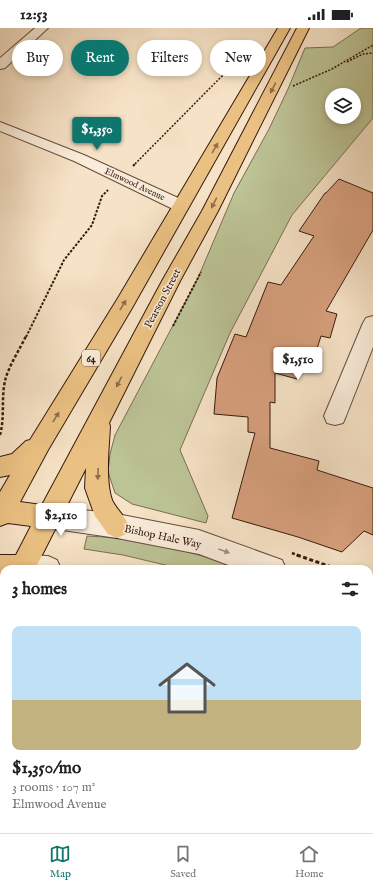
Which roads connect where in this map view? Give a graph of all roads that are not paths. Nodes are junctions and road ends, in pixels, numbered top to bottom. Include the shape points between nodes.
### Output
1 (42, 28) edge
2 (284, 28) edge
3 (303, 28) edge
4 (0, 65) edge
5 (0, 126) edge
6 (181, 206) junction
7 (372, 328) edge
8 (335, 416) dead end
9 (99, 421) junction
10 (40, 443) junction
11 (0, 467) edge
12 (1, 513) edge
13 (49, 517) junction
14 (117, 526) junction
15 (17, 565) edge
16 (262, 565) edge

1 - 4 street
6 -> 2 main road, 64
3 -> 9 main road, Pearson Street
5 - 6 street, Elmwood Avenue via 80,158
10 -> 6 main road, 64
7 - 8 street
9 - 13 main road, Pearson Street
9 -> 14 main road via 97,488 103,508
10 - 11 main road via 19,462
10 - 12 main road, 64
12 - 13 main road
13 - 14 street, Bishop Hale Way
13 - 15 main road, Pearson Street
14 -> 16 street, Bishop Hale Way via 199,542

